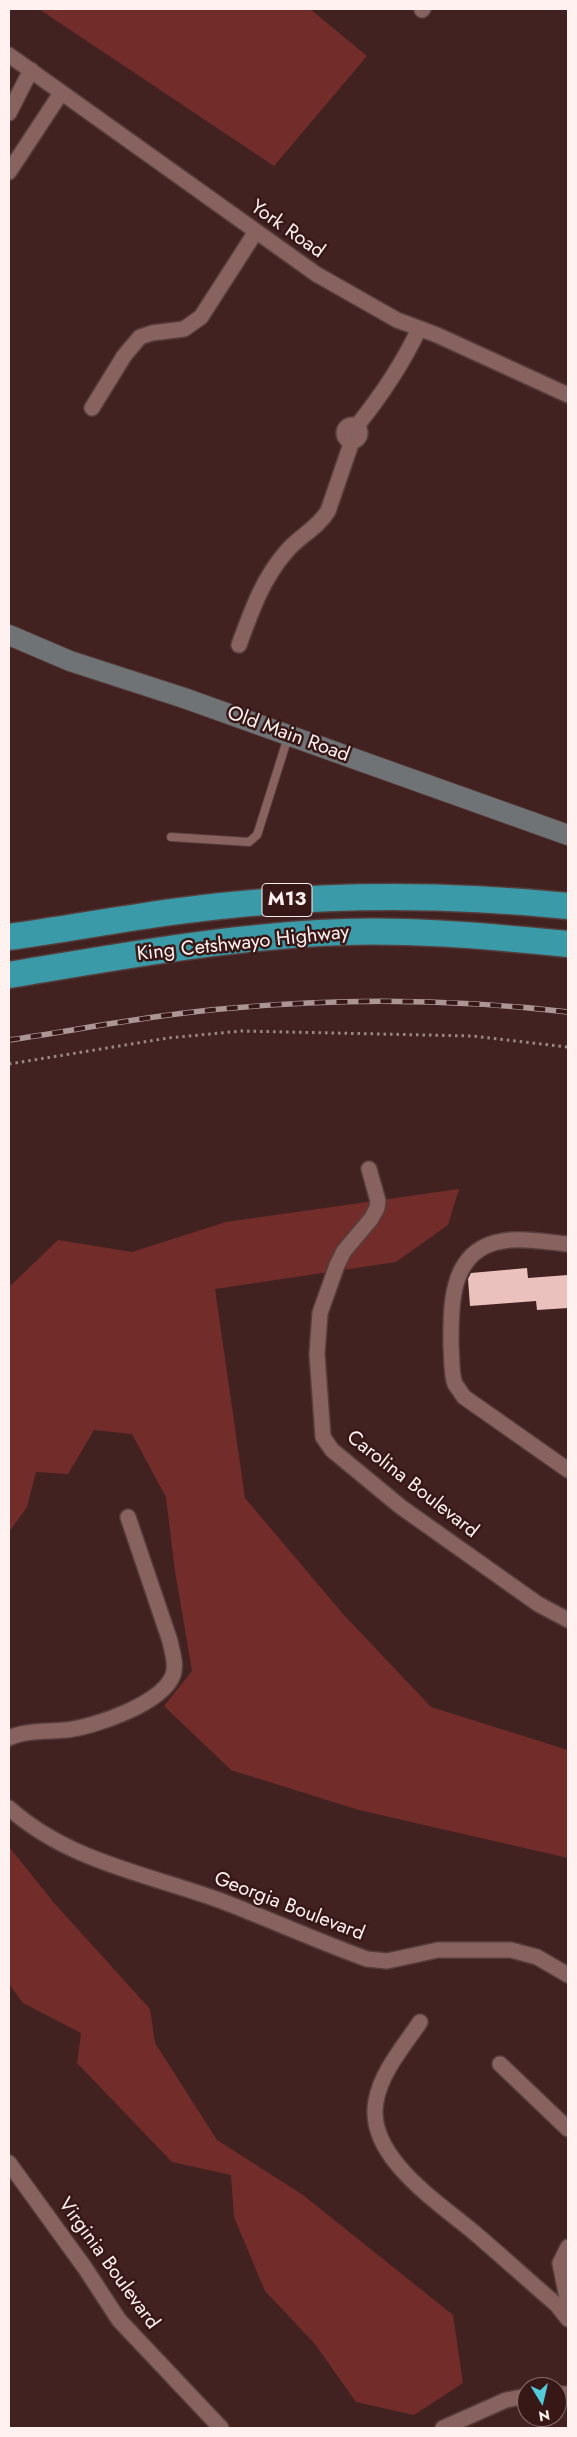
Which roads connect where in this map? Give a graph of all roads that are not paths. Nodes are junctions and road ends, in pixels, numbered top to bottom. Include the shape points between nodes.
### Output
1 (9, 55) edge
2 (31, 70) junction
3 (61, 93) junction
4 (9, 112) edge
5 (9, 172) edge
6 (255, 233) junction
7 (419, 329) junction
8 (568, 395) edge
9 (92, 408) dead end
10 (9, 635) edge
11 (238, 645) dead end
12 (289, 735) junction
13 (568, 835) edge
14 (171, 836) dead end
15 (568, 906) edge
16 (9, 937) edge
17 (568, 944) edge
18 (9, 975) edge
19 (369, 1169) dead end
20 (568, 1244) edge
21 (568, 1470) edge
22 (128, 1517) dead end
23 (568, 1620) edge
24 (9, 1738) edge
25 (9, 1808) edge
26 (568, 1975) edge
27 (420, 2022) dead end
28 (500, 2064) dead end
29 (568, 2129) edge
30 (9, 2163) edge
31 (568, 2247) edge
32 (568, 2303) edge
33 (568, 2319) edge
34 (517, 2398) edge
35 (221, 2428) edge
36 (444, 2428) edge

1 - 2 street, York Road
2 - 3 street, York Road
2 - 4 street
3 - 5 street
3 - 6 street, York Road
6 - 7 street, York Road via 380,312
6 - 9 street via 201,317 184,329 140,337 124,356
7 - 8 street, York Road
7 - 11 street via 407,355 354,434 328,511 276,564 253,606
10 - 12 street, Old Main Road via 63,658
12 - 13 street, Old Main Road
12 - 14 lane via 257,835 249,842
15 - 16 highway, King Cetshwayo Highway / M13 via 493,899 331,898 263,902
17 - 18 highway, King Cetshwayo Highway / M13 via 476,936 321,933 125,956
19 - 23 street, Carolina Boulevard via 377,1208 336,1265 320,1313 317,1354 323,1436 332,1450 401,1507 538,1604
20 - 21 street via 503,1240 474,1253 457,1278 452,1295 451,1331 455,1383 464,1397
22 - 24 street via 170,1641 173,1676 160,1692 103,1722
25 - 26 street, Georgia Boulevard via 51,1840 88,1857 219,1900 367,1959 387,1961 438,1950 512,1950 537,1957
27 - 33 street via 382,2081 375,2102 377,2122 386,2148 410,2181 477,2235
28 - 29 street
30 - 35 street, Virginia Boulevard via 119,2320
31 - 32 street via 560,2264
34 - 36 street

